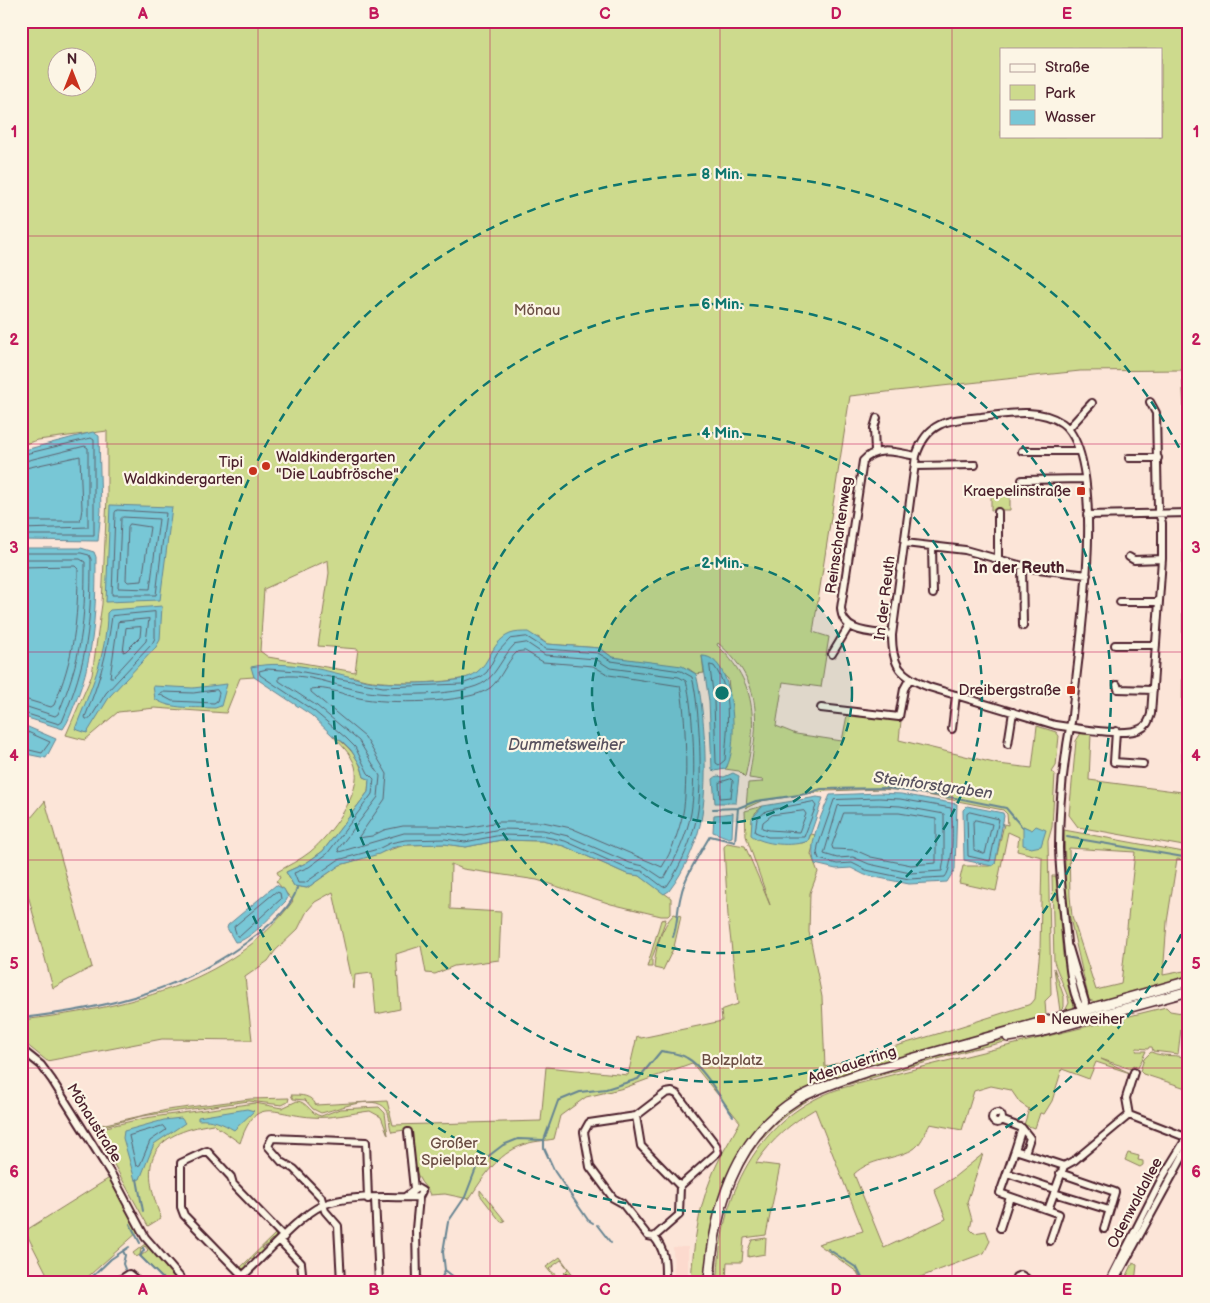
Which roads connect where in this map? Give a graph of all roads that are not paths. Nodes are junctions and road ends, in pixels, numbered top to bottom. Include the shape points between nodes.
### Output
1 (1150, 402) dead end
2 (1092, 403) dead end
3 (877, 418) dead end
4 (1068, 429) junction
5 (1022, 451) dead end
6 (1079, 451) junction
7 (875, 452) junction
8 (916, 456) junction
9 (1129, 458) dead end
10 (1158, 458) junction
11 (975, 465) dead end
12 (915, 466) junction
13 (1085, 479) junction
14 (1022, 480) dead end
15 (998, 512) dead end
16 (1189, 513) edge
17 (1159, 514) junction
18 (1087, 515) junction
19 (904, 543) junction
20 (932, 546) junction
21 (1129, 557) dead end
22 (998, 559) junction
23 (1162, 559) junction
24 (1022, 566) junction
25 (1087, 575) junction
26 (933, 594) dead end
27 (1120, 602) dead end
28 (1159, 602) junction
29 (849, 626) junction
30 (1023, 626) dead end
31 (892, 635) junction
32 (1115, 645) dead end
33 (1156, 645) junction
34 (832, 654) dead end
35 (910, 678) junction
36 (1117, 685) dead end
37 (1153, 690) junction
38 (956, 695) junction
39 (821, 708) dead end
40 (1013, 712) junction
41 (1070, 728) junction
42 (952, 729) dead end
43 (1116, 731) junction
44 (1008, 744) dead end
45 (1143, 764) dead end
46 (1189, 981) edge
47 (1189, 991) edge
48 (1085, 1016) junction
49 (21, 1048) edge
50 (1134, 1072) dead end
51 (1129, 1115) junction
52 (636, 1116) junction
53 (1001, 1120) dead end
54 (1022, 1128) junction
55 (408, 1132) dead end
56 (1188, 1137) edge
57 (1189, 1145) edge
58 (1015, 1150) junction
59 (1026, 1153) junction
60 (1062, 1170) junction
61 (1007, 1173) junction
62 (680, 1186) junction
63 (414, 1189) junction
64 (1054, 1191) junction
65 (1010, 1196) junction
66 (405, 1197) junction
67 (419, 1197) junction
68 (368, 1199) junction
69 (375, 1199) junction
70 (323, 1205) junction
71 (1048, 1210) junction
72 (1109, 1210) junction
73 (1000, 1228) dead end
74 (1104, 1229) dead end
75 (654, 1237) junction
76 (282, 1239) junction
77 (1050, 1240) dead end
78 (240, 1280) edge
79 (117, 1282) edge
80 (138, 1282) edge
81 (184, 1282) edge
82 (302, 1282) edge
83 (341, 1282) edge
84 (379, 1282) edge
85 (417, 1282) edge
86 (561, 1282) edge
87 (573, 1282) edge
88 (665, 1282) edge
89 (709, 1282) edge
90 (1015, 1282) edge
91 (1026, 1282) edge
92 (1109, 1282) edge
93 (1114, 1282) edge

1 - 10 street via 1156,413
2 - 4 street
3 - 7 street
4 - 6 street
4 - 8 street, In der Reuth via 1050,417 1035,413 954,420 929,431
5 - 6 street
6 - 13 street
7 - 8 street
7 - 29 street, Reinschartenweg via 866,457 861,467 841,608
8 - 12 street, In der Reuth
9 - 10 street
10 - 17 street
11 - 12 street
12 - 19 street, In der Reuth
13 - 14 street
13 - 18 street
15 - 22 street
16 - 17 street
17 - 18 street
17 - 23 street
18 - 25 street
19 - 20 street
19 - 31 street, In der Reuth
20 - 22 street
20 - 26 street
21 - 23 street via 1134,560
22 - 24 street
23 - 28 street
24 - 25 street
24 - 30 street
25 - 41 street
27 - 28 street
28 - 33 street
29 - 31 street
29 - 34 street
31 - 35 street, In der Reuth via 894,658
32 - 33 street
33 - 37 street
35 - 38 street
35 - 39 street via 904,689 899,717
36 - 37 street via 1118,689
37 - 43 street via 1147,724 1133,732
38 - 40 street
38 - 42 street
40 - 41 street
40 - 44 street
41 - 43 street
41 - 48 street via 1059,846 1068,964 1078,1004
43 - 45 street via 1114,762
46 - 48 main road, Adenauerring
47 - 48 main road, Adenauerring
48 - 89 main road, Adenauerring via 1040,1032 976,1043 823,1086 781,1111 755,1137 731,1176 715,1223
49 - 81 street, Mönaustraße via 41,1065 52,1080 113,1177 146,1238
50 - 51 street via 1126,1098
51 - 56 street
51 - 60 street
52 - 62 street via 641,1146
52 - 62 street via 666,1093 674,1092 716,1145 718,1152 715,1157
52 - 75 street via 589,1123 584,1132 590,1168 648,1236
53 - 54 street
54 - 58 street
54 - 59 street via 1030,1138
55 - 63 street
56 - 92 street, Odenwaldallee via 1162,1178
57 - 93 street, Odenwaldallee
58 - 59 street
58 - 61 street
59 - 60 street
60 - 64 street
60 - 72 street via 1115,1192
61 - 64 street
61 - 65 street via 1000,1193
62 - 75 street via 680,1215
63 - 66 street
63 - 67 street via 421,1190
64 - 71 street
64 - 72 street
65 - 71 street
65 - 73 street
66 - 67 street
66 - 69 street
67 - 85 street
68 - 69 street
68 - 70 street
68 - 70 street via 366,1142 272,1138 268,1146 320,1196
69 - 84 street
70 - 76 street
70 - 83 street via 338,1226
71 - 77 street via 1059,1214
72 - 74 street
75 - 88 street via 664,1253
76 - 78 street
76 - 78 street via 207,1152 181,1163 181,1207 184,1215
76 - 82 street via 301,1263
79 - 80 street via 129,1274
86 - 87 street via 568,1278
90 - 91 street via 1021,1275 1025,1276

